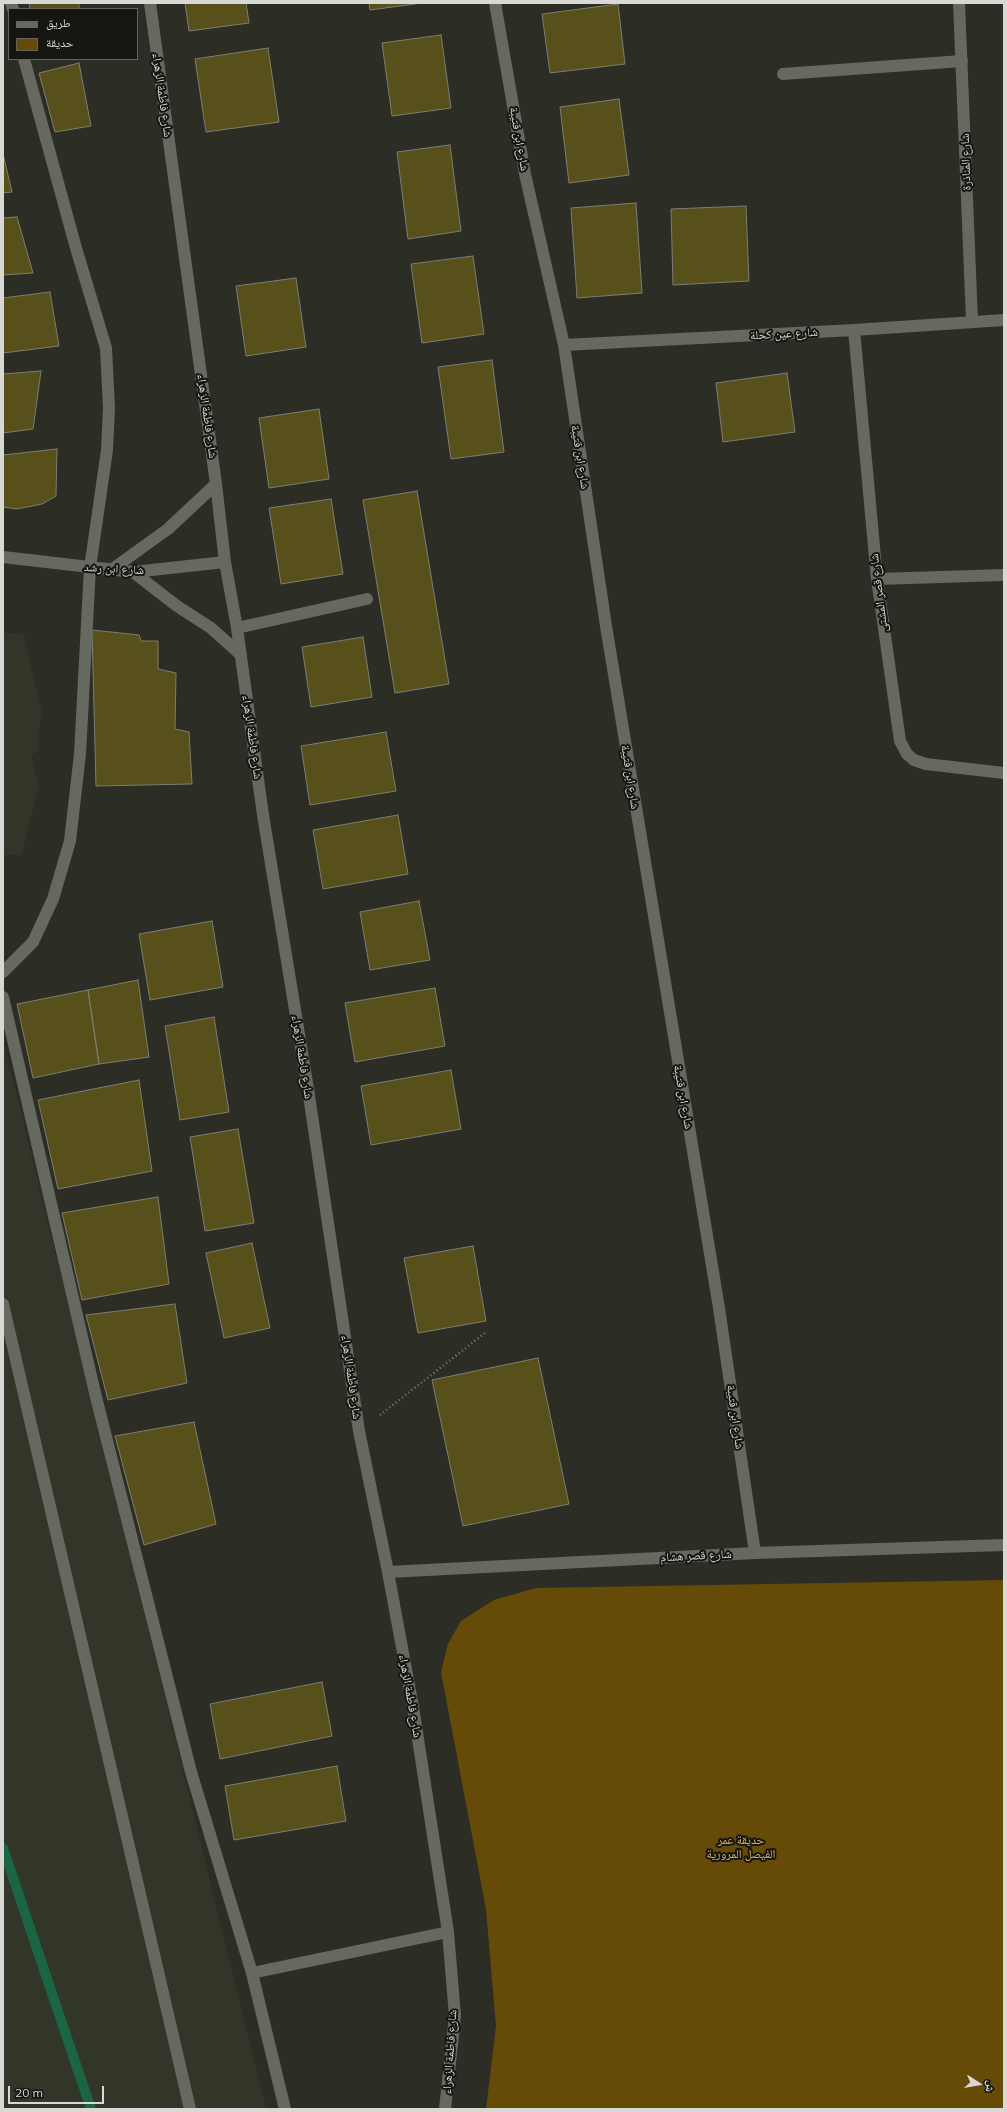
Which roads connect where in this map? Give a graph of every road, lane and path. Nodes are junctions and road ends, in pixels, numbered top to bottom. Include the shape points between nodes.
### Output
1 (150, 3) edge
2 (495, 3) edge
3 (959, 3) edge
4 (24, 60) edge
5 (962, 60) junction
6 (783, 74) dead end
7 (1004, 320) edge
8 (972, 321) junction
9 (854, 330) junction
10 (564, 346) junction
11 (216, 484) junction
12 (3, 557) edge
13 (225, 562) junction
14 (90, 568) junction
15 (111, 570) junction
16 (133, 572) junction
17 (1004, 575) edge
18 (877, 579) junction
19 (367, 599) dead end
20 (237, 628) junction
21 (240, 654) junction
22 (1004, 773) edge
23 (3, 972) edge
24 (3, 997) edge
25 (3, 1304) edge
26 (485, 1333) dead end
27 (359, 1431) junction
28 (1004, 1545) edge
29 (755, 1554) junction
30 (388, 1572) junction
31 (448, 1932) junction
32 (252, 1973) junction
33 (190, 2109) edge
34 (285, 2109) edge
35 (445, 2109) edge

1 - 11 street, شارع فاطمة الزهراء
2 - 10 street, شارع ابن قتيبة via 525,174
3 - 5 street, شارع المناذرة
4 - 14 street via 106,348 109,408 107,450
5 - 6 street
5 - 8 street, شارع المناذرة
7 - 8 street, شارع عين كحلة
8 - 9 street, شارع عين كحلة
9 - 10 street, شارع عين كحلة
9 - 18 street, شارع قصر المشتى
10 - 29 street, شارع ابن قتيبة via 607,634 719,1308
11 - 13 street, شارع فاطمة الزهراء
11 - 15 street via 168,529
12 - 14 street, شارع ابن رشد
13 - 16 street, شارع ابن رشد
13 - 20 street, شارع فاطمة الزهراء
14 - 15 street, شارع ابن رشد
14 - 23 street via 80,754 70,841 53,899 33,942
15 - 16 street, شارع ابن رشد
16 - 21 street via 211,628
17 - 18 street
18 - 22 street, شارع قصر المشتى via 896,720 900,741 907,754 914,760 926,764
19 - 20 street
20 - 21 street, شارع فاطمة الزهراء
21 - 27 street, شارع فاطمة الزهراء
24 - 32 street via 96,1397 189,1765
25 - 33 street
26 - 27 path
27 - 30 street, شارع فاطمة الزهراء
28 - 29 street, شارع قصر هشام
29 - 30 street, شارع قصر هشام
30 - 31 street, شارع فاطمة الزهراء via 413,1707
31 - 32 street
31 - 35 street, شارع فاطمة الزهراء via 455,2016
32 - 34 street

